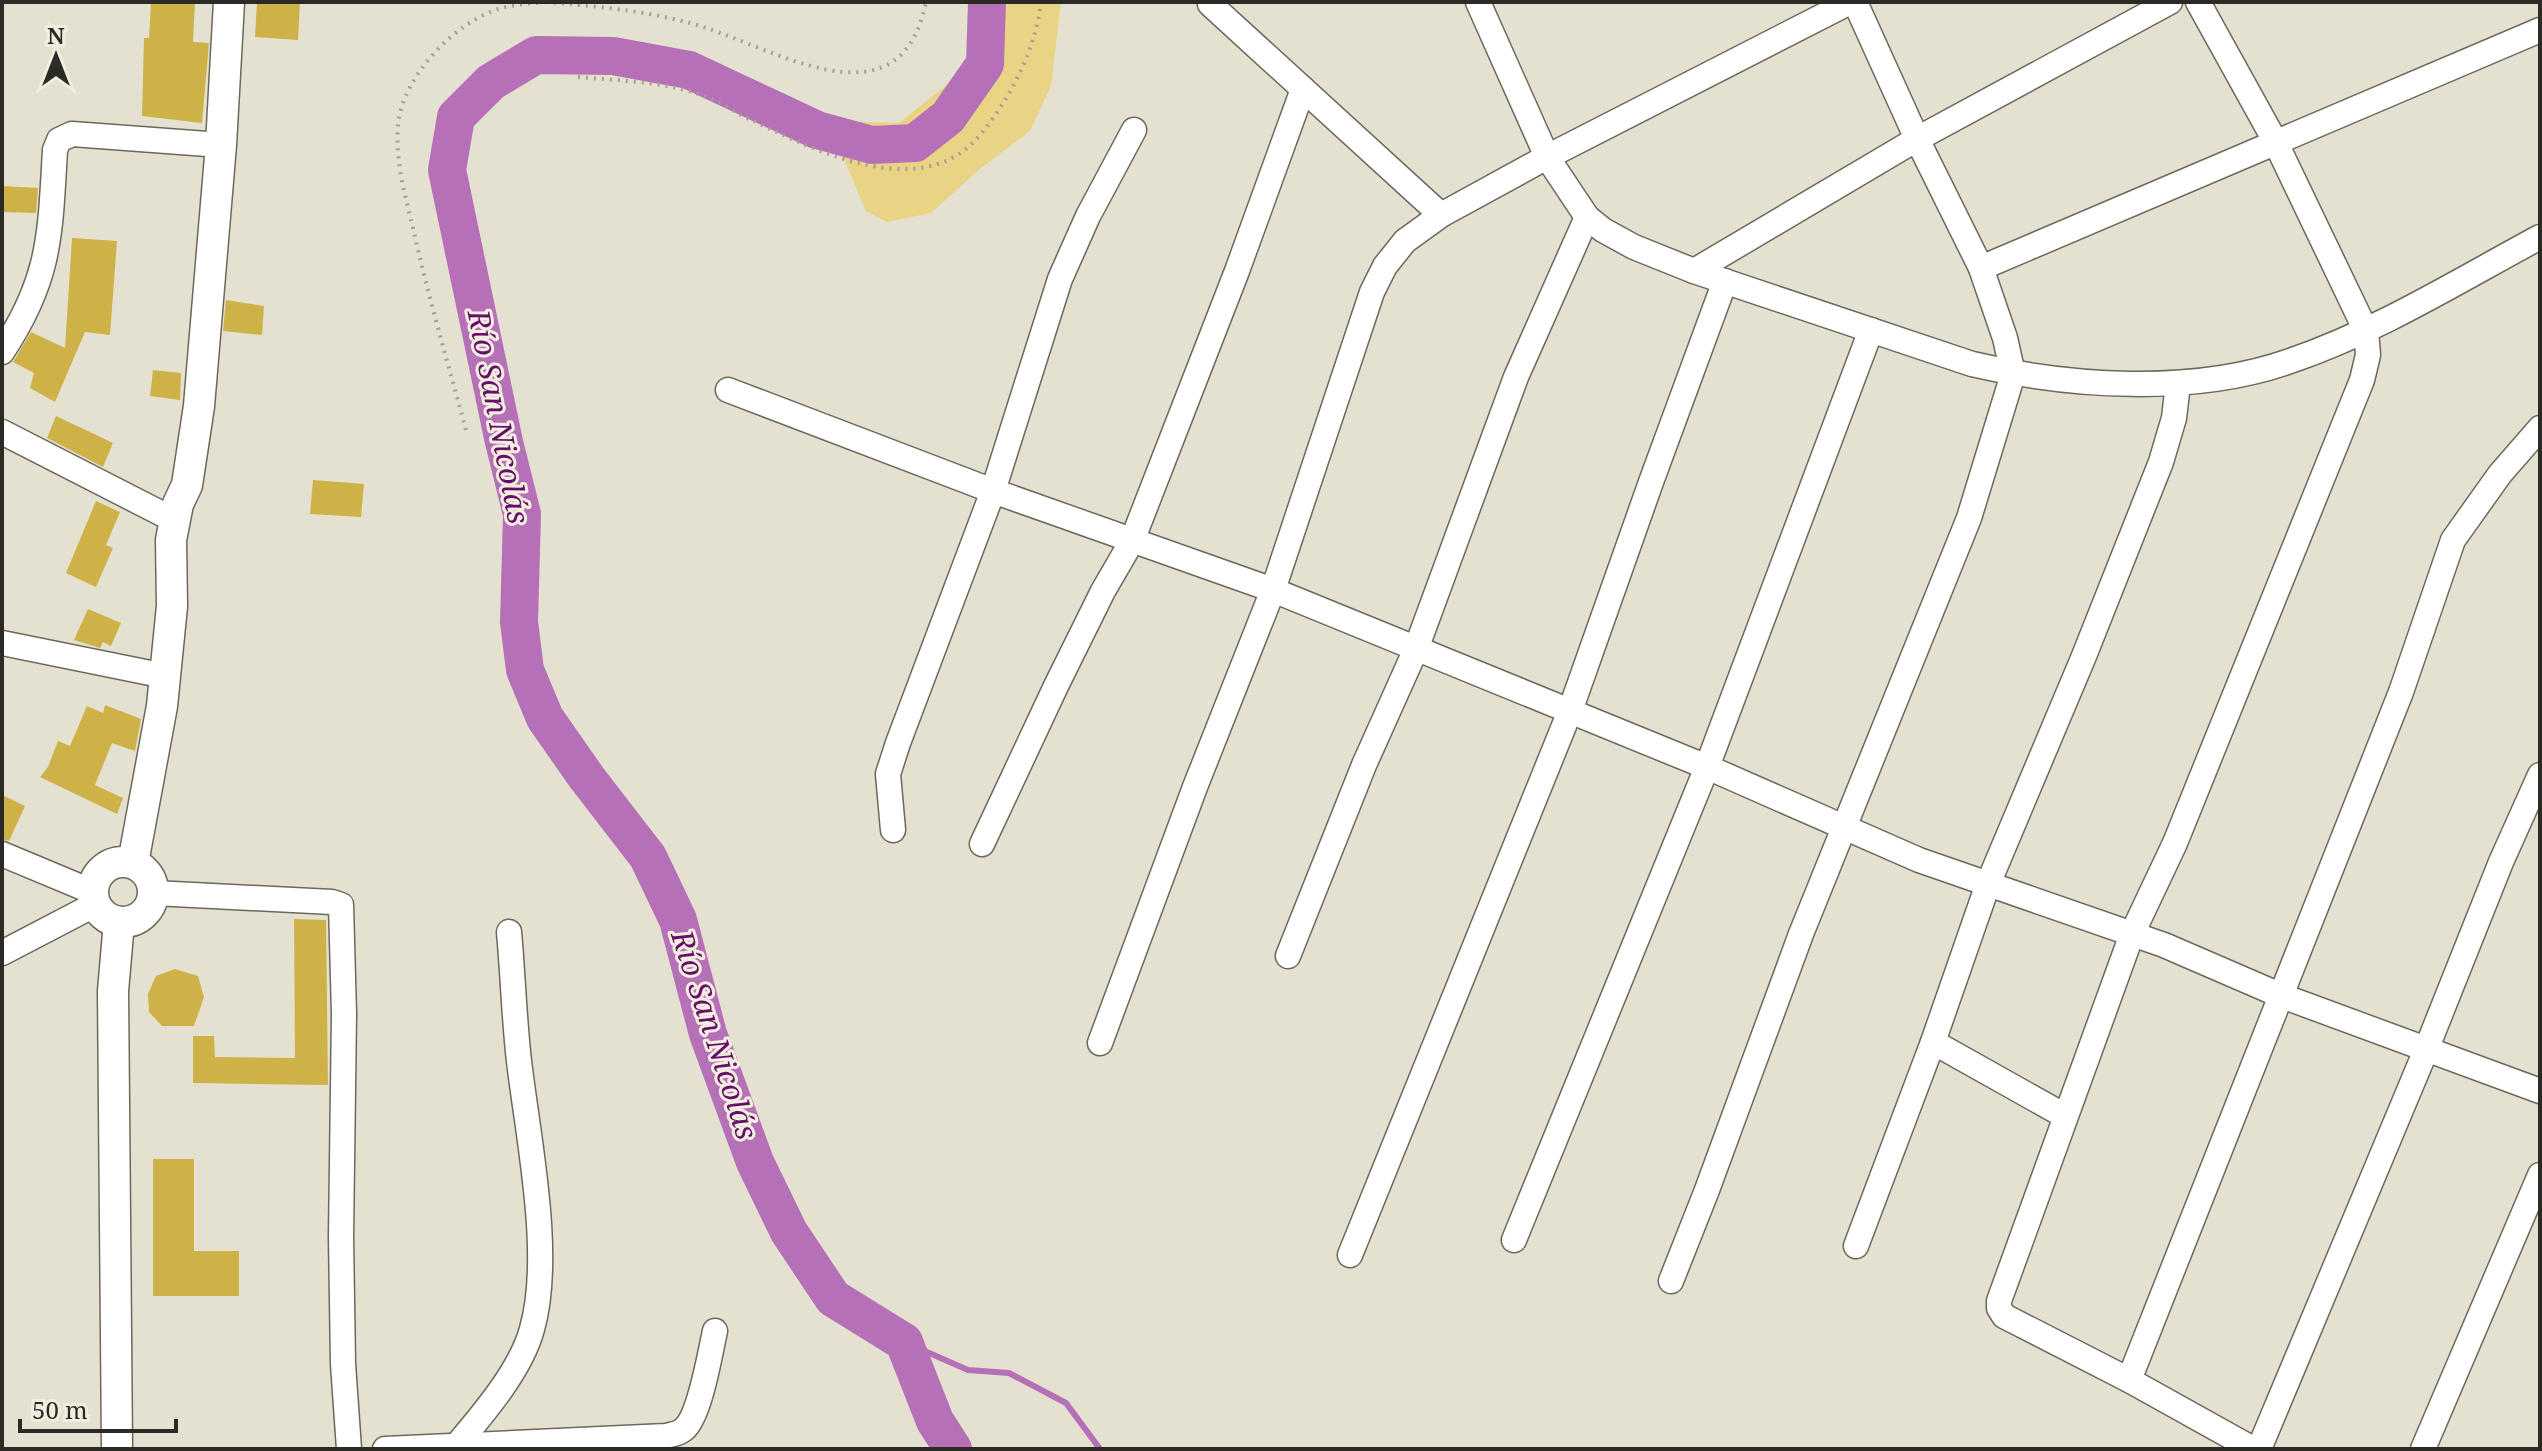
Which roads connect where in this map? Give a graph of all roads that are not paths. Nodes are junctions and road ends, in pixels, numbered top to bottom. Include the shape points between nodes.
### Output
1 (229, 2) edge
2 (1478, 2) edge
3 (1852, 2) edge
4 (2170, 2) edge
5 (2198, 2) edge
6 (1210, 4) dead end
7 (2540, 30) edge
8 (1303, 89) junction
9 (1134, 130) dead end
10 (1917, 139) junction
11 (2275, 141) junction
12 (221, 145) junction
13 (1547, 157) junction
14 (1441, 215) junction
15 (1587, 217) junction
16 (2540, 237) edge
17 (1981, 268) junction
18 (1694, 271) junction
19 (1725, 281) junction
20 (1871, 330) junction
21 (2366, 331) junction
22 (2, 352) edge
23 (2013, 374) junction
24 (2178, 384) junction
25 (728, 390) dead end
26 (2540, 428) edge
27 (2, 432) edge
28 (993, 491) junction
29 (174, 520) junction
30 (1132, 541) junction
31 (1273, 590) junction
32 (2, 643) edge
33 (1416, 649) junction
34 (165, 676) junction
35 (1570, 711) junction
36 (1707, 767) junction
37 (2540, 775) edge
38 (1846, 828) junction
39 (893, 830) dead end
40 (982, 844) dead end
41 (2, 854) edge
42 (133, 863) junction
43 (1988, 884) junction
44 (154, 893) junction
45 (103, 906) junction
46 (509, 932) dead end
47 (2132, 934) junction
48 (2, 953) edge
49 (1288, 956) dead end
50 (2282, 996) junction
51 (1933, 1042) junction
52 (1100, 1043) dead end
53 (2426, 1050) junction
54 (2540, 1091) edge
55 (2065, 1116) junction
56 (2540, 1175) edge
57 (1514, 1240) dead end
58 (1856, 1246) dead end
59 (1350, 1255) dead end
60 (1671, 1281) dead end
61 (715, 1331) dead end
62 (2129, 1380) junction
63 (456, 1446) junction
64 (117, 1449) edge
65 (349, 1449) edge
66 (385, 1449) edge
67 (2253, 1449) edge
68 (2259, 1449) edge
69 (2423, 1449) edge

1 - 12 street
2 - 13 street
3 - 10 street
3 - 13 street
4 - 10 street
5 - 11 street
6 - 8 street
7 - 11 street
8 - 14 street
8 - 30 street
9 - 28 street via 1060,279
10 - 17 street
10 - 18 street
11 - 17 street
11 - 21 street
12 - 22 street via 72,134 59,140 49,247 36,291
12 - 29 street via 196,432 187,485
13 - 14 street
13 - 15 street
14 - 31 street via 1405,241 1372,292
15 - 18 street via 1617,239
15 - 33 street via 1516,377
16 - 21 street
17 - 23 street
18 - 19 street
19 - 20 street
19 - 35 street
20 - 23 street
20 - 36 street
21 - 24 street via 2288,362
21 - 47 street via 2362,380 2175,843
23 - 24 street
23 - 38 street via 1969,518
24 - 43 street via 2161,462
25 - 28 street
26 - 50 street via 2453,540 2401,692
27 - 29 street
28 - 30 street
28 - 39 street via 892,762 888,788
29 - 34 street
30 - 31 street
30 - 40 street
31 - 33 street
31 - 52 street
32 - 34 street
33 - 35 street
33 - 49 street
34 - 42 street
35 - 36 street
35 - 59 street
36 - 38 street
36 - 57 street
37 - 53 street
38 - 43 street
38 - 60 street
41 - 45 street
42 - 44 street via 148,875
42 - 45 street via 105,867 99,874
43 - 47 street
43 - 51 street
44 - 45 street via 146,911 129,921
44 - 65 street via 341,905 342,1332
45 - 48 street
45 - 64 street via 113,991
46 - 63 street via 535,1192 539,1294 532,1331 520,1356
47 - 50 street
47 - 55 street
50 - 53 street
50 - 62 street
51 - 55 street
51 - 58 street
53 - 54 street
53 - 68 street
55 - 62 street via 1999,1308 2004,1316
56 - 69 street
61 - 63 street via 702,1391 682,1432
62 - 67 street
63 - 66 street

